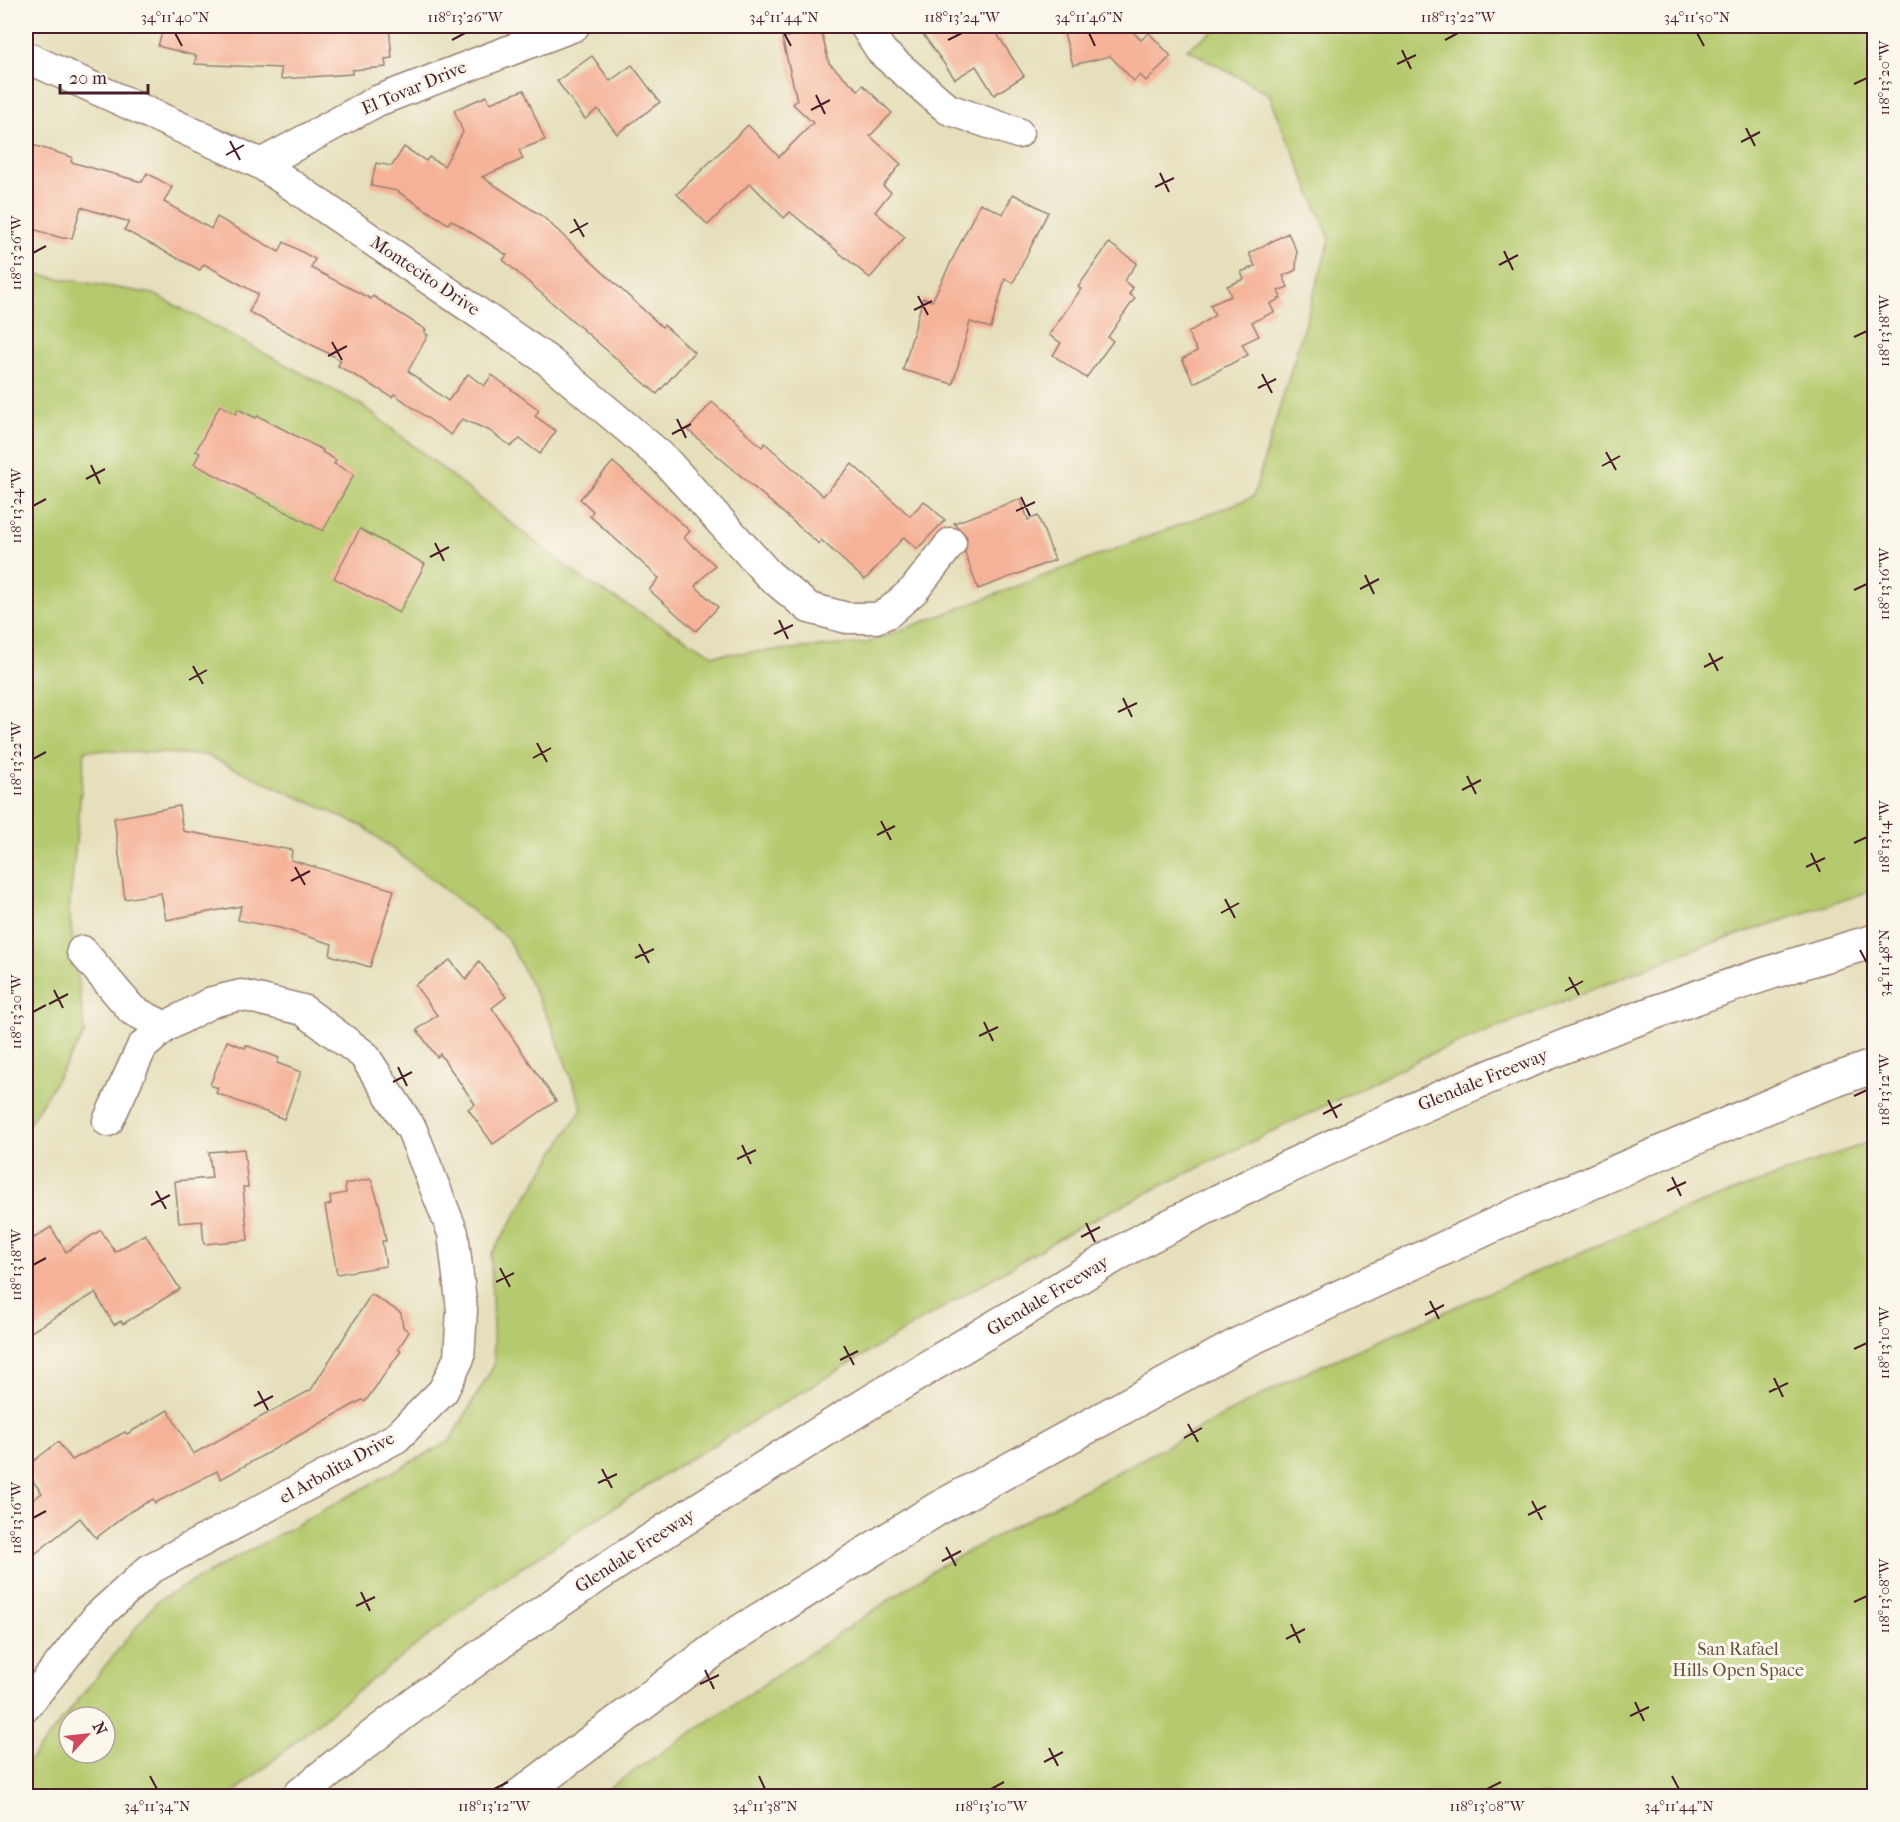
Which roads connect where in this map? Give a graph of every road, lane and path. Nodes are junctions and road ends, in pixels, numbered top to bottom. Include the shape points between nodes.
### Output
1 (865, 26) edge
2 (562, 27) edge
3 (26, 57) edge
4 (1018, 133) dead end
5 (261, 164) junction
6 (951, 543) dead end
7 (1875, 941) edge
8 (82, 951) dead end
9 (165, 1027) junction
10 (1875, 1066) edge
11 (108, 1121) dead end
12 (26, 1706) edge
13 (299, 1797) edge
14 (519, 1797) edge

1 - 4 street via 882,52 948,109
2 - 5 street, El Tovar Drive via 377,101
3 - 5 street, Montecito Drive
5 - 6 street, Montecito Drive via 547,360 663,458 768,574 810,608 847,618 876,618 888,613 902,603
7 - 13 highway, Glendale Freeway via 1816,957 1639,1018 1499,1073 1351,1136 1149,1236 860,1408 634,1549 469,1664
8 - 9 street via 132,1010
9 - 11 street, el Arbolita Drive via 142,1047
9 - 12 street, el Arbolita Drive via 212,1002 241,995 303,1010 364,1055 412,1130 453,1233 462,1310 459,1358 443,1391 396,1438 150,1569 97,1617
10 - 14 highway via 1802,1092 1511,1217 1241,1343 937,1509 730,1638

